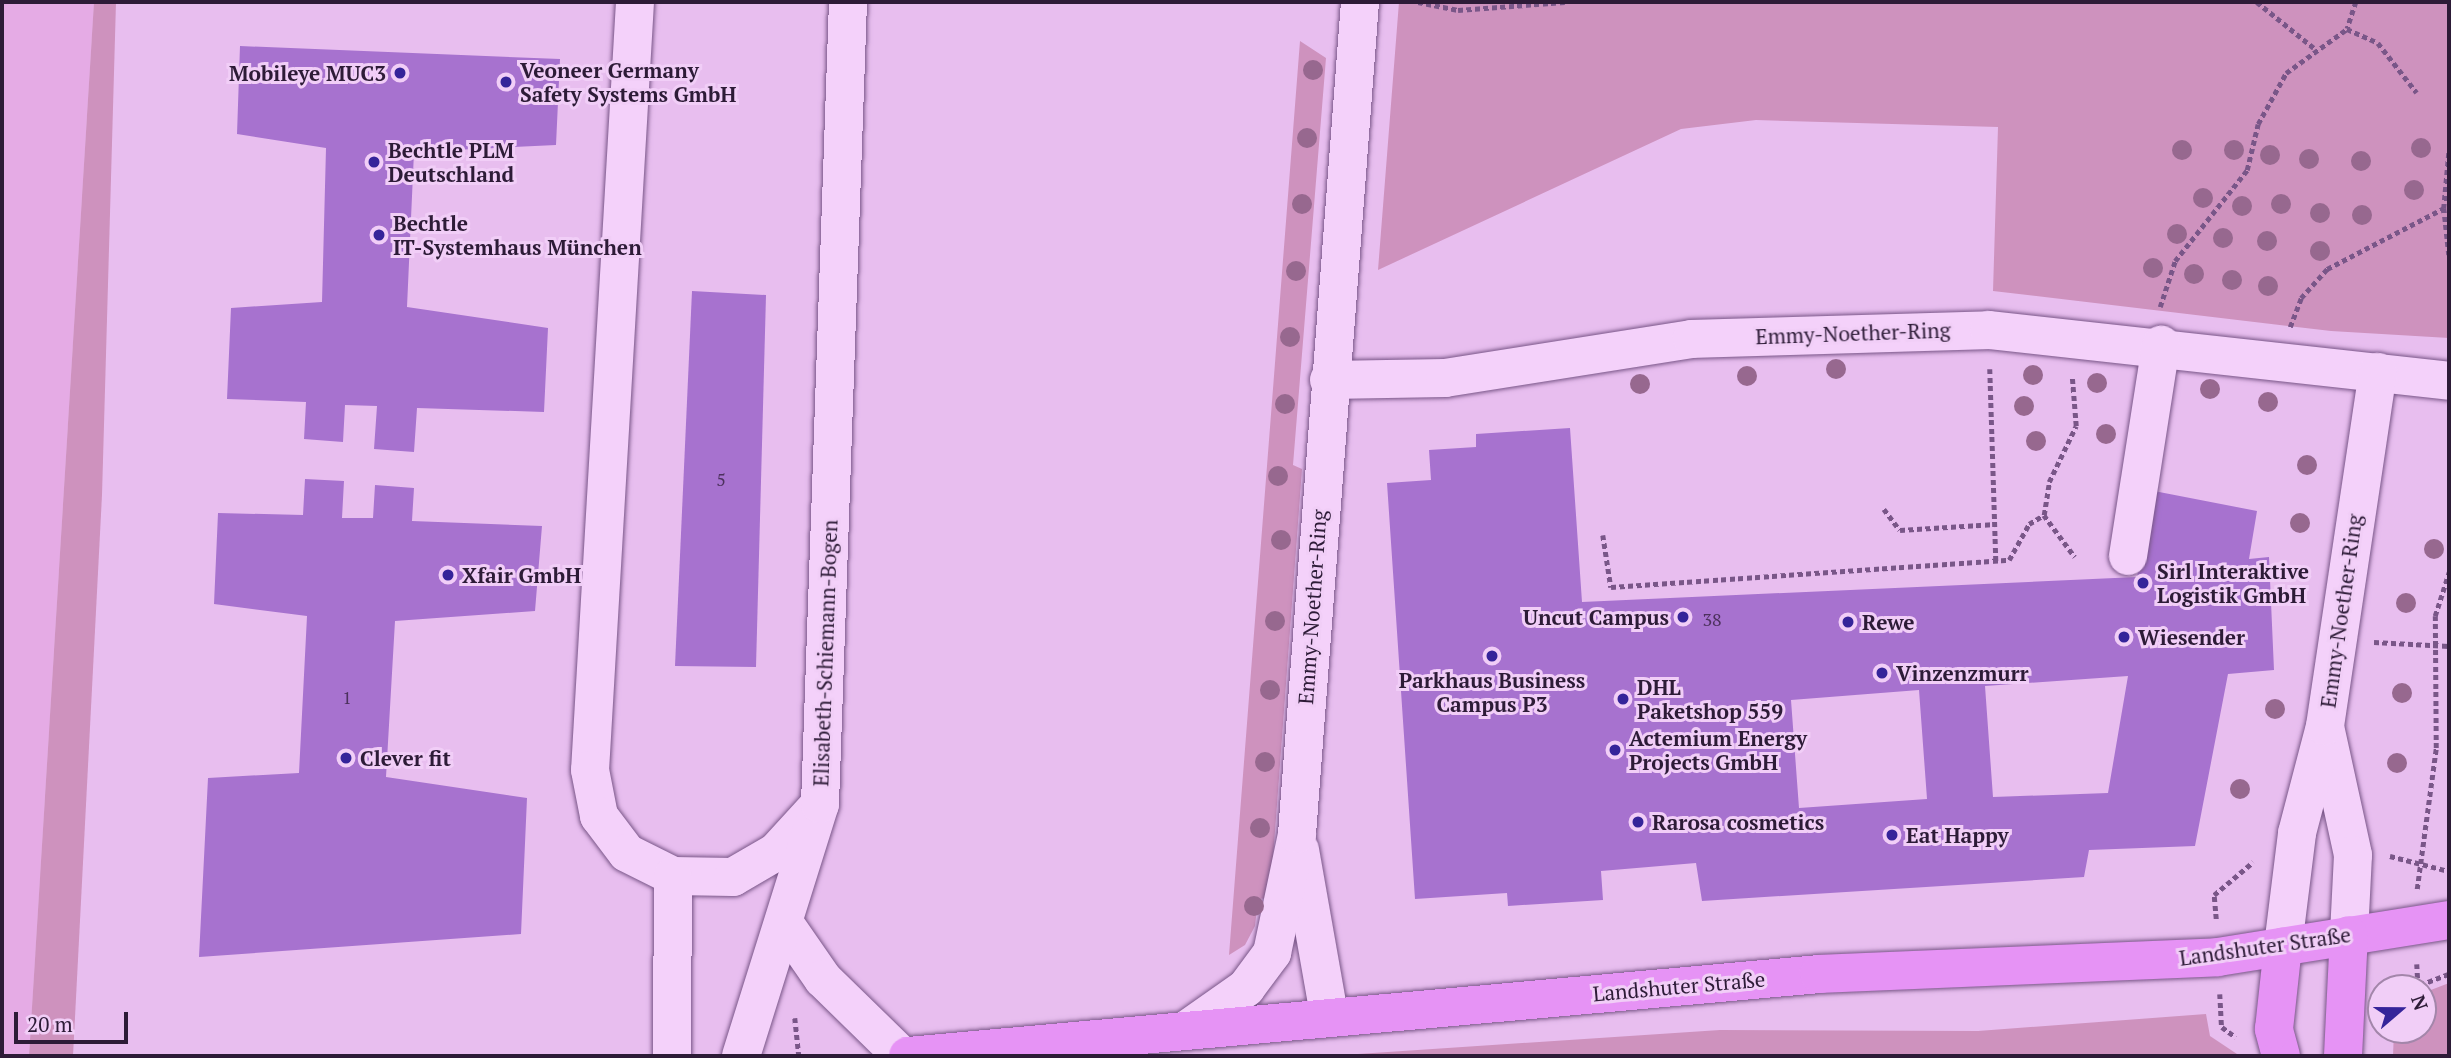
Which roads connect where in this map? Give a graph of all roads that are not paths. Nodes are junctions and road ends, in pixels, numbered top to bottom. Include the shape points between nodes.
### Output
1 (635, 2) edge
2 (848, 2) edge
3 (1360, 2) edge
4 (2154, 344) junction
5 (2378, 372) junction
6 (1329, 380) junction
7 (2449, 381) edge
8 (2128, 556) dead end
9 (2325, 726) junction
10 (820, 804) junction
11 (1297, 834) junction
12 (673, 876) junction
13 (2449, 920) edge
14 (785, 925) junction
15 (2349, 935) junction
16 (2283, 946) junction
17 (1329, 1014) junction
18 (1189, 1028) junction
19 (672, 1056) edge
20 (741, 1056) edge
21 (902, 1056) edge
22 (908, 1056) edge
23 (2281, 1056) edge
24 (2343, 1056) edge

1 - 12 street, Elisabeth-Schiemann-Bogen via 590,771 599,816 627,853
2 - 10 street, Elisabeth-Schiemann-Bogen
3 - 6 street, Emmy-Noether-Ring
4 - 5 street, Emmy-Noether-Ring
4 - 6 street, Emmy-Noether-Ring via 1989,330 1692,339 1445,378
4 - 8 street
5 - 7 street, Emmy-Noether-Ring
5 - 9 street, Emmy-Noether-Ring
6 - 11 street, Emmy-Noether-Ring
9 - 15 street, Emmy-Noether-Ring via 2353,855
9 - 16 street, Emmy-Noether-Ring via 2297,833
10 - 12 street, Elisabeth-Schiemann-Bogen via 776,852 733,877
10 - 14 street
11 - 17 street, Emmy-Noether-Ring
11 - 18 street, Emmy-Noether-Ring via 1272,953 1247,988
12 - 19 street
13 - 15 main road, Landshuter Straße
14 - 20 street
14 - 21 street via 823,979
15 - 16 main road, Landshuter Straße
15 - 24 main road
16 - 17 main road, Landshuter Straße via 2218,957 1818,974
16 - 23 main road via 2274,1029
17 - 18 main road, Landshuter Straße
18 - 22 main road, Landshuter Straße

